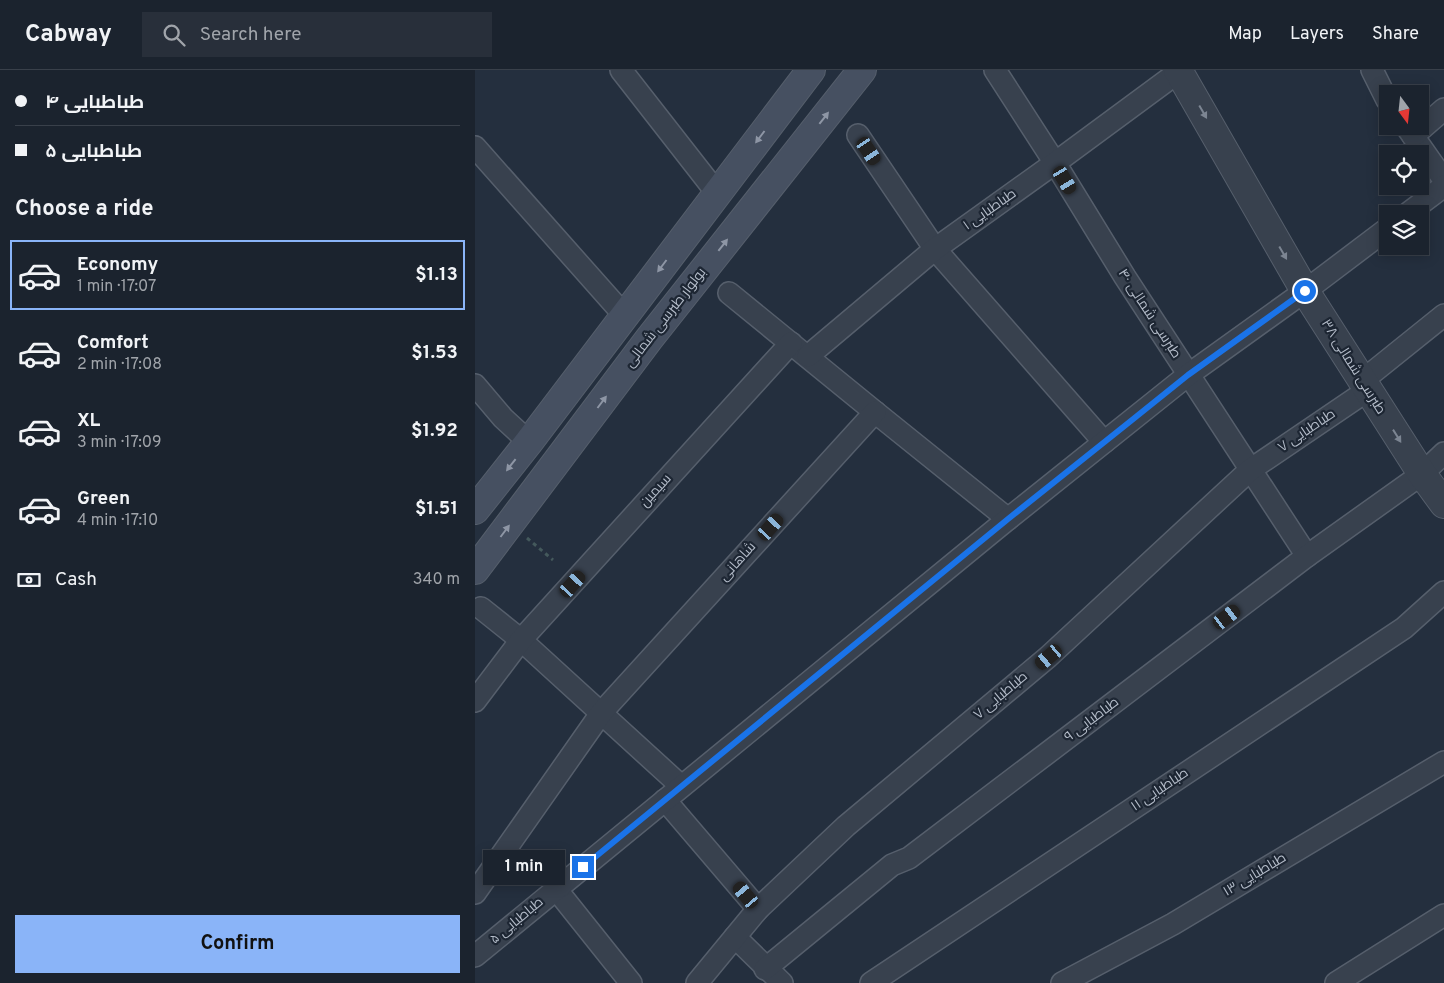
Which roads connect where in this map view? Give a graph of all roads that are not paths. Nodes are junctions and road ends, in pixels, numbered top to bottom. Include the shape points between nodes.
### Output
1 (621, 70) edge
2 (811, 70) edge
3 (861, 70) edge
4 (995, 70) edge
5 (1179, 70) edge
6 (1372, 70) edge
7 (1380, 85) edge
8 (1444, 109) edge
9 (1429, 118) edge
10 (859, 135) dead end
11 (1412, 135) edge
12 (475, 147) edge
13 (1055, 163) junction
14 (1444, 180) edge
15 (1444, 186) edge
16 (717, 193) junction
17 (1419, 205) edge
18 (1379, 235) edge
19 (935, 249) junction
20 (1305, 291) junction
21 (729, 293) dead end
22 (625, 315) junction
23 (1444, 315) edge
24 (791, 343) junction
25 (808, 356) junction
26 (1188, 375) junction
27 (475, 385) edge
28 (1365, 385) junction
29 (875, 412) junction
30 (529, 442) junction
31 (1104, 442) junction
32 (1444, 453) edge
33 (1250, 470) junction
34 (1422, 474) junction
35 (1444, 504) edge
36 (475, 510) edge
37 (1008, 519) junction
38 (1307, 556) junction
39 (475, 570) edge
40 (1444, 592) edge
41 (481, 608) dead end
42 (521, 640) junction
43 (475, 701) edge
44 (602, 712) junction
45 (1444, 762) edge
46 (681, 786) junction
47 (665, 800) junction
48 (556, 889) junction
49 (475, 893) edge
50 (758, 909) junction
51 (1444, 915) edge
52 (735, 937) junction
53 (475, 956) edge
54 (765, 969) junction
55 (631, 983) edge
56 (697, 983) edge
57 (782, 983) edge
58 (871, 983) edge
59 (1062, 983) edge
60 (1336, 983) edge

1 - 16 street
2 -> 16 main road
39 -> 3 main road, بولوار طبرسی شمالی via 649,339
4 - 13 street, طبرسی شمالی ۴۰
5 - 13 street, طباطبایی ۱
5 -> 20 street, طبرسی شمالی ۳۸
6 - 7 street
8 - 9 street
10 - 19 street
11 - 14 street
12 - 22 street
13 - 19 street, طباطبایی ۱
13 - 26 street, طبرسی شمالی ۴۰
15 - 17 street
16 -> 22 main road
18 - 20 street, طباطبایی ۵
19 - 25 street, طباطبایی ۱
19 - 31 street
20 - 26 street, طباطبایی ۵
20 - 28 street, طبرسی شمالی ۳۸
21 - 24 street
22 - 30 main road
23 - 28 street, طباطبایی ۷
24 - 25 street
24 - 42 street, سیمین
25 - 29 street
26 - 31 street, طباطبایی ۵
26 - 33 street, طبرسی شمالی ۴۰
27 - 30 street
28 - 33 street, طباطبایی ۷
28 -> 34 street, طبرسی شمالی ۳۸
29 - 37 street
29 - 44 street, شاهانی
30 -> 36 main road
31 - 37 street, طباطبایی ۵
32 - 34 street, طباطبایی ۹
33 - 38 street, طبرسی شمالی ۴۰
33 - 50 street, طباطبایی ۷ via 1049,657 846,826
34 - 35 street, طبرسی شمالی ۳۸
34 - 38 street, طباطبایی ۹
37 - 46 street, طباطبایی ۵
38 - 54 street, طباطبایی ۹ via 909,858 892,865
40 - 58 street, طباطبایی ۱۱ via 1403,628
41 - 42 street
42 - 43 street, سیمین
42 - 44 street
44 - 46 street
44 - 49 street, شاهانی
45 - 59 street, طباطبایی ۱۳ via 1173,924
46 - 47 street, طباطبایی ۵
47 - 48 street, طباطبایی ۵
47 - 50 street
48 - 53 street, طباطبایی ۵
48 - 55 street
50 - 52 street, طباطبایی ۷
51 - 60 street
52 - 54 street
52 - 56 street, طباطبایی ۷
54 - 57 street

